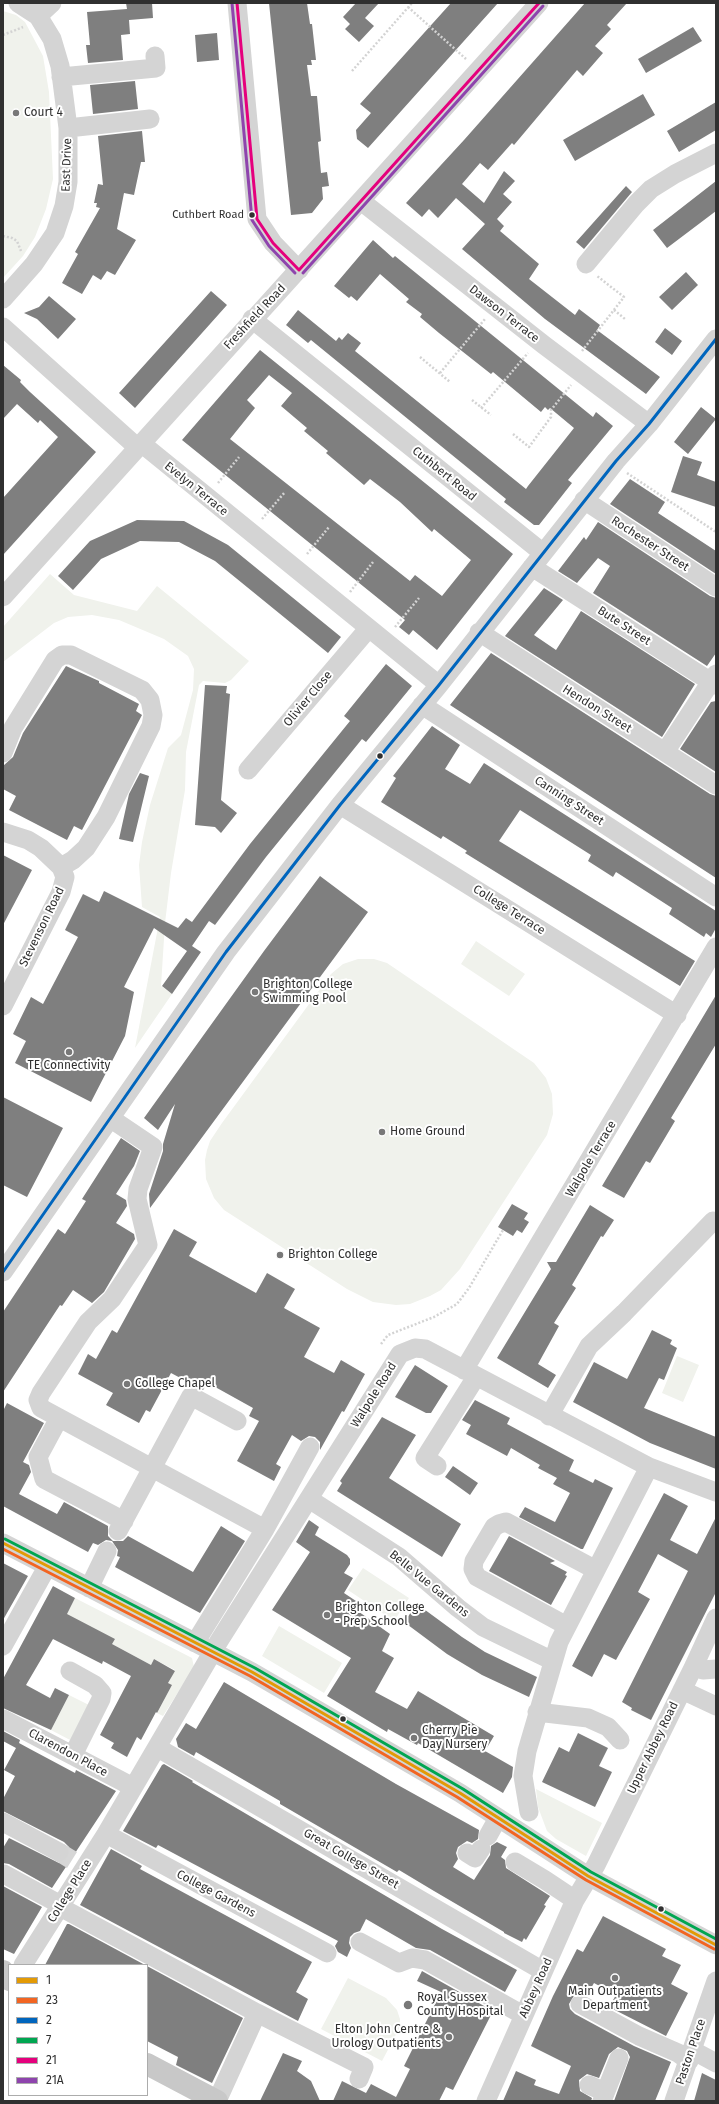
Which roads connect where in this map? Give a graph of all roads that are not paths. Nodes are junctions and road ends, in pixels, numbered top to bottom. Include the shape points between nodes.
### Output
1 (18, 3) edge
2 (52, 3) edge
3 (237, 3) edge
4 (539, 3) edge
5 (31, 22) junction
6 (155, 56) dead end
7 (61, 77) junction
8 (150, 119) dead end
9 (68, 128) junction
10 (716, 153) edge
11 (361, 201) junction
12 (589, 269) road end
13 (299, 270) junction
14 (3, 299) edge
15 (252, 319) junction
16 (3, 327) edge
17 (712, 350) edge
18 (649, 424) junction
19 (139, 445) junction
20 (584, 500) junction
21 (538, 560) junction
22 (716, 587) edge
23 (3, 597) edge
24 (368, 629) junction
25 (479, 632) junction
26 (714, 680) edge
27 (439, 685) junction
28 (422, 705) junction
29 (665, 752) junction
30 (3, 753) edge
31 (248, 770) dead end
32 (716, 785) edge
33 (340, 805) junction
34 (3, 832) edge
35 (61, 866) junction
36 (716, 897) edge
37 (716, 947) edge
38 (3, 1006) edge
39 (677, 1015) junction
40 (110, 1118) junction
41 (713, 1221) dead end
42 (3, 1272) edge
43 (470, 1373) junction
44 (549, 1416) junction
45 (59, 1418) junction
46 (237, 1421) dead end
47 (310, 1447) dead end
48 (437, 1466) dead end
49 (649, 1467) junction
50 (151, 1468) junction
51 (716, 1492) edge
52 (309, 1499) junction
53 (264, 1529) junction
54 (3, 1543) edge
55 (107, 1551) dead end
56 (47, 1567) junction
57 (596, 1570) junction
58 (89, 1588) junction
59 (716, 1618) edge
60 (567, 1626) junction
61 (195, 1643) junction
62 (3, 1646) edge
63 (213, 1652) junction
64 (553, 1661) junction
65 (694, 1666) junction
66 (716, 1669) edge
67 (70, 1672) dead end
68 (682, 1690) junction
69 (716, 1706) edge
70 (537, 1712) junction
71 (3, 1719) edge
72 (620, 1740) dead end
73 (158, 1748) junction
74 (72, 1755) junction
75 (133, 1787) junction
76 (529, 1812) dead end
77 (498, 1818) junction
78 (3, 1822) edge
79 (106, 1834) junction
80 (478, 1846) dead end
81 (72, 1860) junction
82 (515, 1862) dead end
83 (4, 1874) dead end
84 (588, 1876) junction
85 (575, 1900) junction
86 (60, 1906) junction
87 (360, 1942) dead end
88 (716, 1945) edge
89 (327, 1953) dead end
90 (24, 1964) edge
91 (544, 1970) junction
92 (716, 1981) edge
93 (580, 2004) dead end
94 (258, 2013) junction
95 (523, 2015) junction
96 (690, 2055) junction
97 (619, 2058) dead end
98 (716, 2063) edge
99 (148, 2065) edge
100 (358, 2079) dead end
101 (599, 2093) edge
102 (217, 2101) edge
103 (486, 2101) edge
104 (674, 2101) edge

1 - 5 street
2 - 5 street
3 - 13 street via 257,219 273,243
4 - 11 street, Freshfield Road
5 - 7 street, East Drive via 52,39
6 - 7 street via 156,68
7 - 9 street, East Drive
8 - 9 street
9 - 14 street, East Drive via 68,182 60,218 45,250
10 - 12 street via 651,189
11 - 13 street, Freshfield Road
11 - 18 street, Dawson Terrace
13 - 15 street, Freshfield Road
15 - 19 street, Freshfield Road
15 - 21 street, Cuthbert Road
16 - 19 street, Evelyn Terrace
17 - 18 street
18 - 20 street
19 - 23 street, Freshfield Road
19 - 24 street, Evelyn Terrace
20 - 21 street
20 - 22 street, Rochester Street
21 - 25 street
21 - 26 street, Bute Street
24 - 27 street, Evelyn Terrace
24 - 31 street, Olivier Close
25 - 27 street
25 - 29 street, Hendon Street
26 - 29 street
27 - 28 street
28 - 33 street
28 - 36 street, Canning Street
29 - 32 street, Hendon Street
30 - 35 street via 13,728 55,660 62,655 71,655 142,690 150,700 153,715 151,726 106,817 86,848 73,860
33 - 39 street, College Terrace
33 - 40 street via 226,952
34 - 35 street via 34,843
35 - 38 street, Stevenson Road via 65,877 64,886
37 - 39 street, Walpole Terrace
39 - 43 street, Walpole Terrace
40 - 42 street
40 - 45 street via 153,1147 137,1199 148,1245 112,1299 88,1322 41,1393 38,1400 41,1408
41 - 44 street via 589,1346
43 - 44 street, Walpole Road
43 - 48 street, Walpole Terrace via 425,1458
43 - 52 street, Walpole Road via 425,1349 415,1348 400,1354
44 - 49 street, Walpole Road
45 - 50 street
45 - 50 street via 38,1457 44,1479 121,1526
46 - 50 street via 191,1396
47 - 53 street
49 - 51 street, Walpole Road
49 - 57 street
50 - 53 street
52 - 63 street, Walpole Road
52 - 64 street, Belle Vue Gardens via 399,1557 483,1627
53 - 61 street
54 - 56 street
55 - 58 street
56 - 58 street
56 - 62 street
57 - 60 street
57 - 60 street via 506,1522 494,1527 474,1561 473,1569 477,1577
58 - 61 street
59 - 65 street, Upper Abbey Road
60 - 64 street
61 - 63 street
63 - 73 street, College Place
63 - 77 street via 259,1675
64 - 70 street
65 - 66 street via 703,1670
65 - 68 street, Upper Abbey Road
67 - 74 street via 95,1685 102,1693
68 - 69 street
68 - 84 street, Upper Abbey Road via 596,1865
70 - 72 street via 588,1718 608,1727
70 - 76 street via 523,1776
71 - 74 street, Clarendon Place
73 - 75 street, College Place
73 - 91 street, Great College Street
74 - 75 street, Clarendon Place
75 - 79 street, College Place
77 - 80 street
77 - 84 street
78 - 81 street
79 - 81 street, College Place
79 - 89 street, College Gardens
81 - 86 street, College Place
82 - 85 street
83 - 86 street
84 - 85 street, Abbey Road
84 - 88 street
85 - 91 street, Abbey Road
86 - 90 street, College Place
86 - 94 street
87 - 95 street via 399,1963 412,1958 425,1960
91 - 95 street, Abbey Road
92 - 96 street, Paston Place
93 - 96 street via 639,2036 678,2053
94 - 100 street via 364,2067
94 - 102 street
95 - 103 street, Abbey Road
96 - 98 street
96 - 104 street, Paston Place
97 - 101 street
99 - 102 main road

